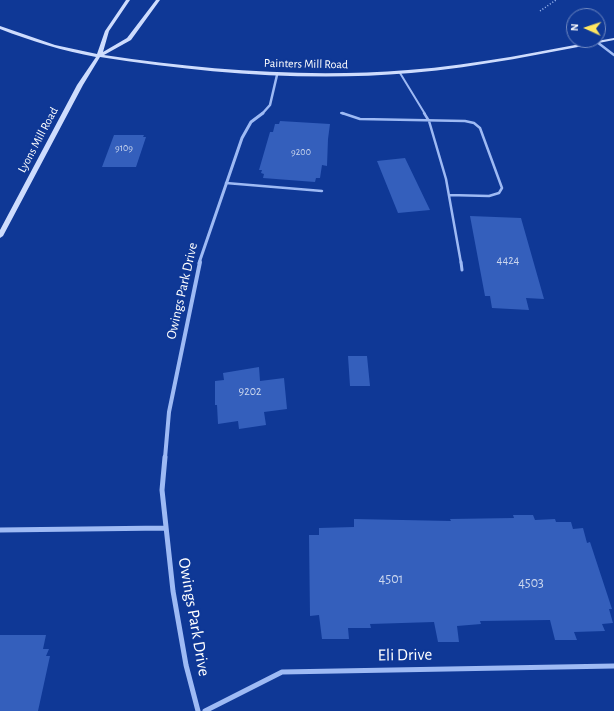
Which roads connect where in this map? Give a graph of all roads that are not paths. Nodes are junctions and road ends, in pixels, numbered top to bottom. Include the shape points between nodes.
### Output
1 (128, 0) edge
2 (158, 0) edge
3 (0, 27) edge
4 (566, 48) edge
5 (605, 48) edge
6 (614, 55) edge
7 (99, 56) junction
8 (400, 73) junction
9 (276, 75) junction
10 (341, 113) dead end
11 (429, 121) junction
12 (226, 183) junction
13 (322, 191) dead end
14 (449, 195) junction
15 (0, 236) edge
16 (462, 270) dead end
17 (166, 528) junction
18 (0, 530) edge
19 (614, 666) edge
20 (198, 711) edge
21 (205, 711) edge

1 - 7 main road, Lyons Mill Road via 107,31
2 - 7 main road, Lyons Mill Road via 129,39
3 - 7 main road, Painters Mill Road via 54,46
4 - 8 main road, Painters Mill Road via 490,62
5 - 6 street
7 - 9 main road, Painters Mill Road via 203,70
7 - 15 main road, Lyons Mill Road via 80,85
8 - 9 main road, Painters Mill Road
8 - 11 lane
9 - 12 street, Owings Park Drive via 270,105 251,122 242,138
10 - 11 lane via 360,119
11 - 14 lane
11 - 14 lane via 465,121 480,128 502,188 499,193 489,196
12 - 13 lane
12 - 17 street, Owings Park Drive via 197,272 169,412 162,490
14 - 16 lane
17 - 18 street
17 - 20 street, Owings Park Drive via 173,591 186,665
19 - 21 street, Eli Drive via 282,672

